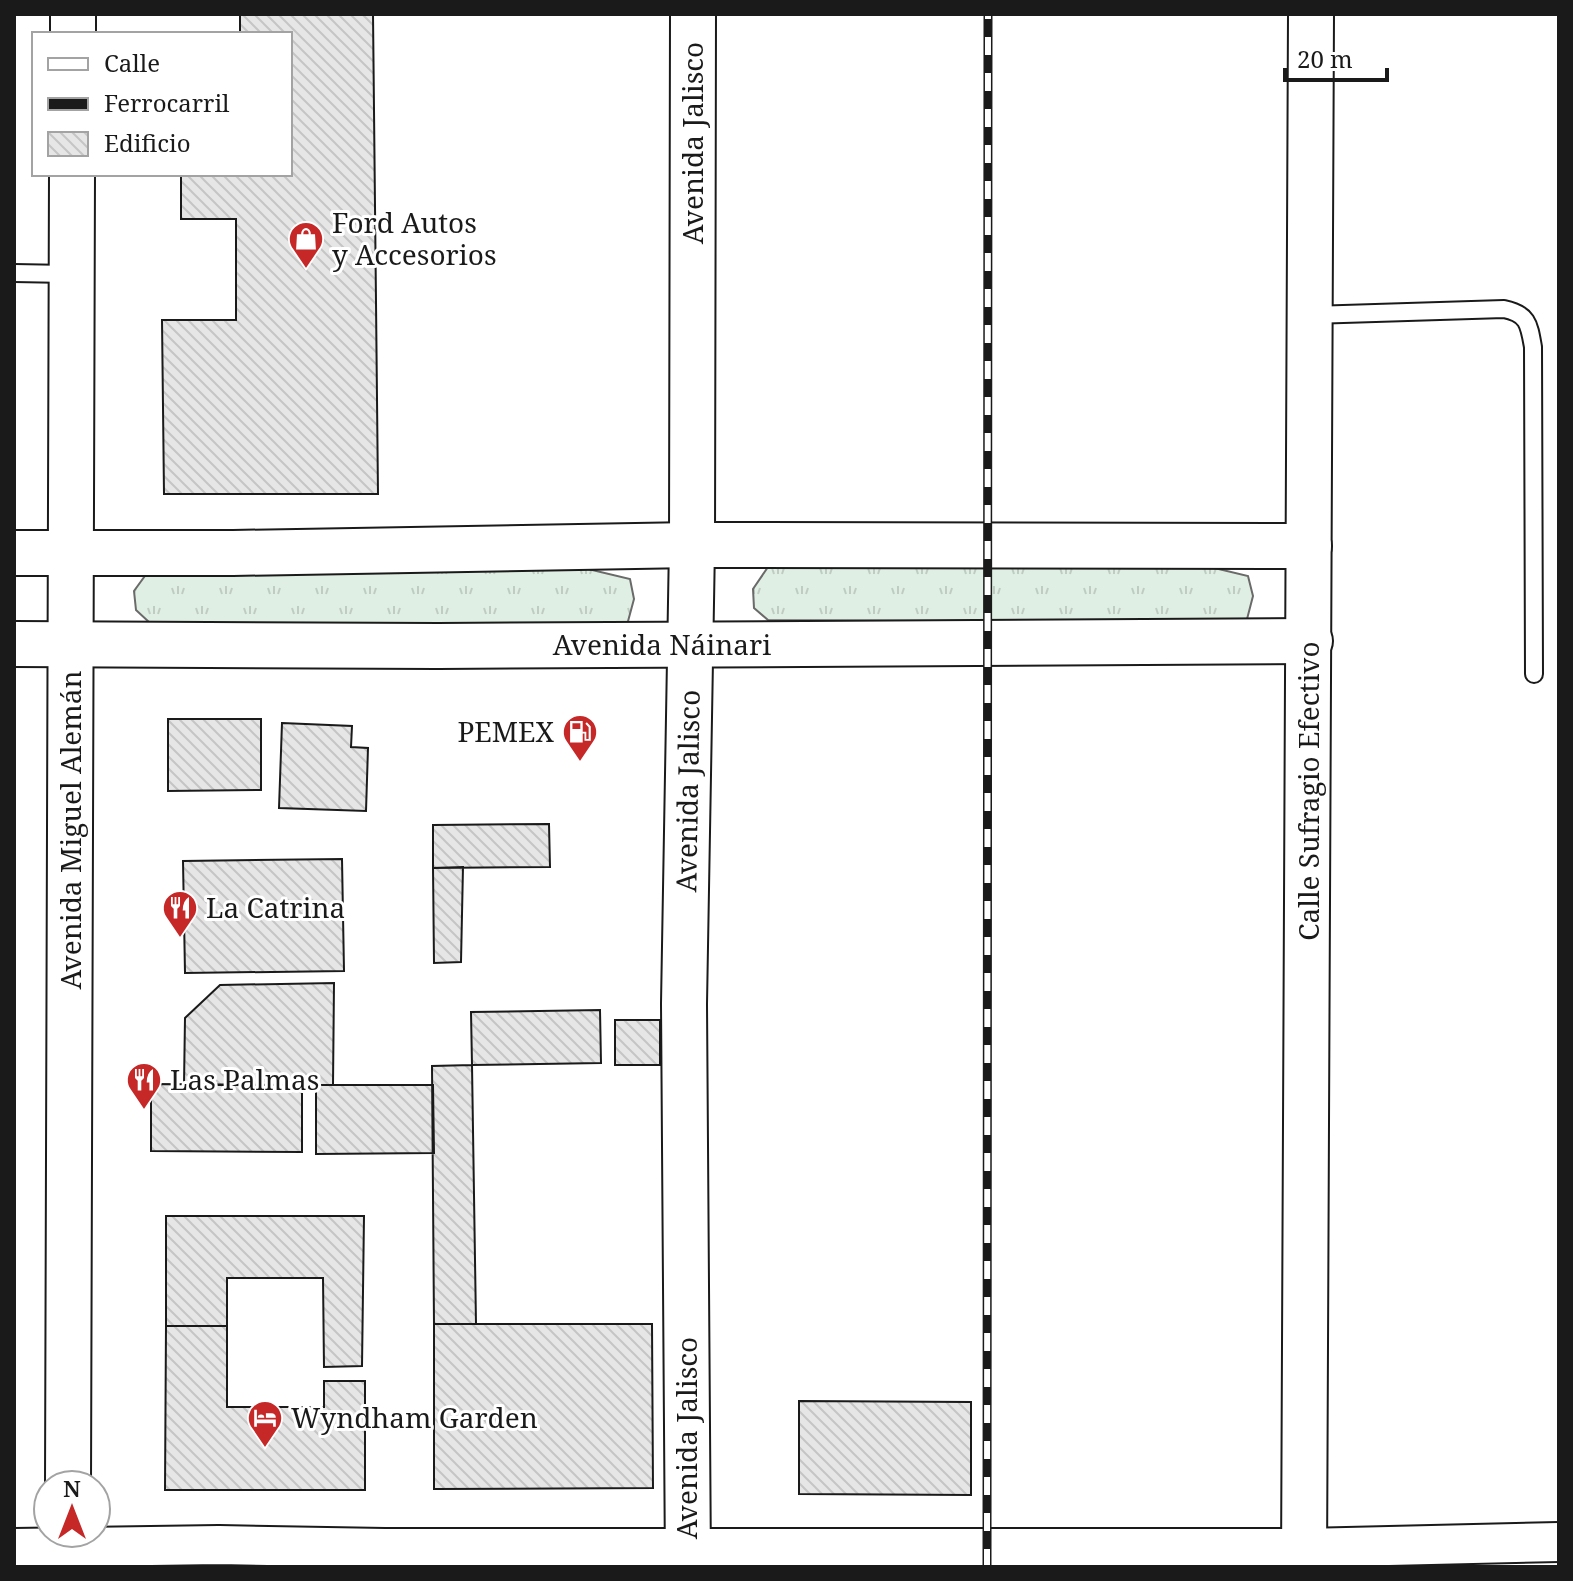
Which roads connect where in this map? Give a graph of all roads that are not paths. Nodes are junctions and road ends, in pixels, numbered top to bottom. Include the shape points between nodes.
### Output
1 (693, 14) edge
2 (1311, 14) edge
3 (72, 176) edge
4 (14, 273) edge
5 (72, 274) junction
6 (1310, 315) junction
7 (692, 545) junction
8 (1309, 546) junction
9 (71, 552) junction
10 (14, 553) edge
11 (1310, 641) junction
12 (14, 644) edge
13 (71, 644) junction
14 (690, 644) junction
15 (1534, 674) dead end
16 (68, 1469) edge
17 (1559, 1542) edge
18 (112, 1548) edge
19 (385, 1557) edge
20 (688, 1557) edge
21 (1304, 1557) edge

1 - 7 main road, Avenida Jalisco
2 - 6 main road, Calle Sufragio Efectivo
3 - 5 main road, Avenida Miguel Alemán
4 - 5 lane
5 - 9 main road, Avenida Miguel Alemán
6 - 8 main road, Calle Sufragio Efectivo
6 - 15 lane via 1504,309 1524,318 1533,347
7 - 8 main road
7 - 9 main road
7 - 14 main road, Avenida Jalisco
8 - 11 main road, Calle Sufragio Efectivo
9 - 10 main road
9 - 13 main road, Avenida Miguel Alemán
11 - 14 main road, Avenida Náinari
11 - 21 main road, Calle Sufragio Efectivo
12 - 13 main road, Avenida Náinari
13 - 14 main road, Avenida Náinari
13 - 16 main road, Avenida Miguel Alemán
14 - 20 main road, Avenida Jalisco via 684,1004
17 - 21 street
18 - 19 street via 219,1545
19 - 20 street
20 - 21 street

